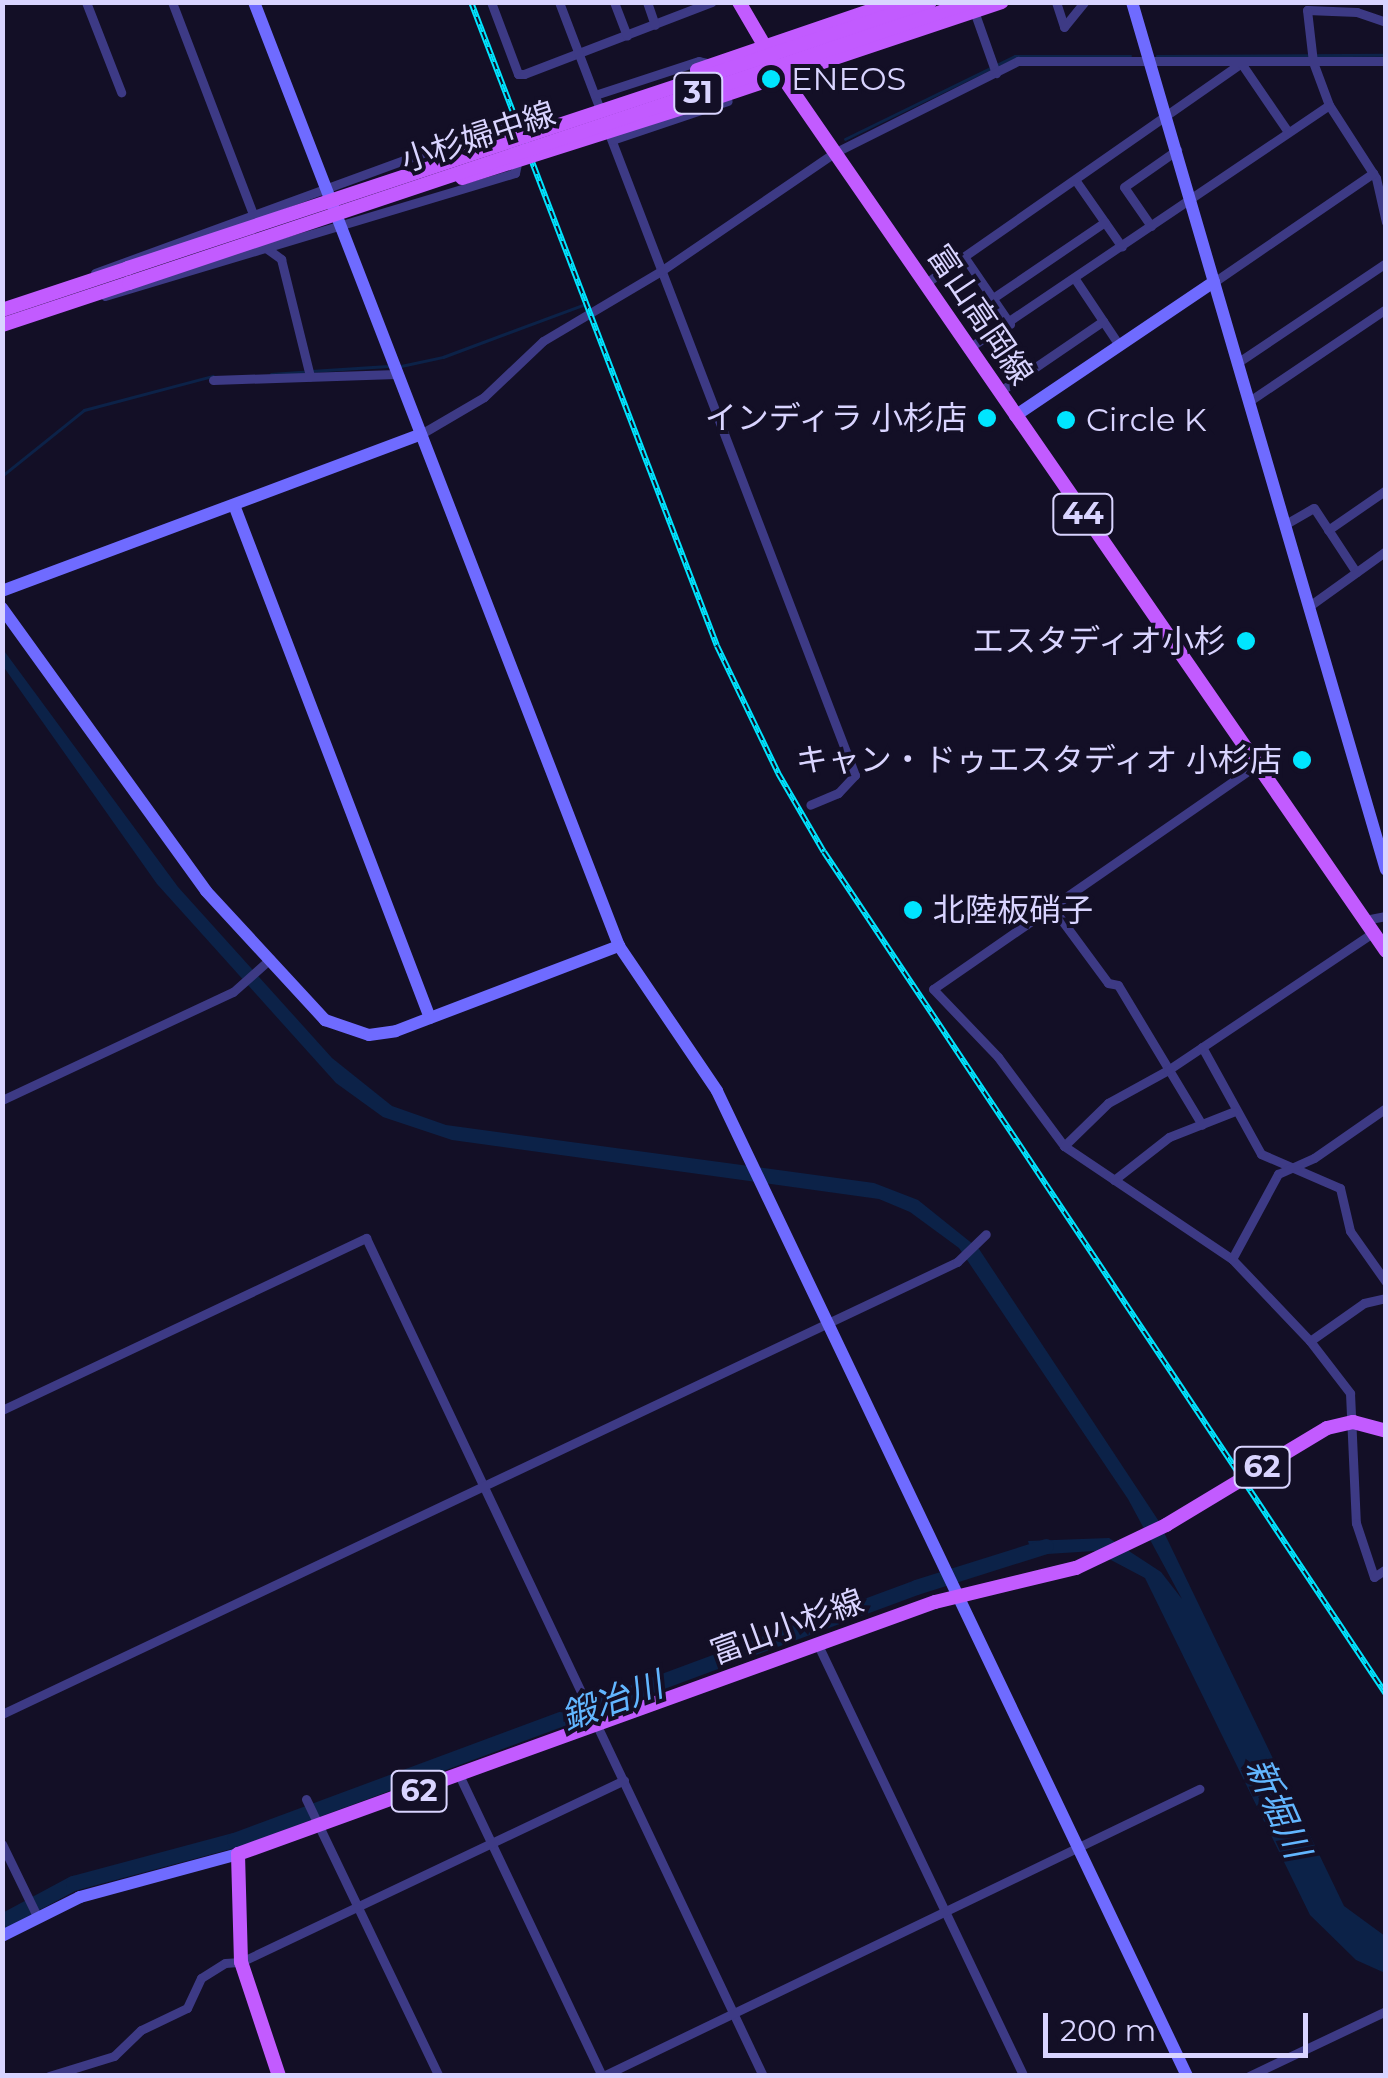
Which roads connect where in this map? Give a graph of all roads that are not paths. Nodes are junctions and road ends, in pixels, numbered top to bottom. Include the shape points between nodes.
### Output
1 (86, 2) edge
2 (172, 2) edge
3 (254, 2) edge
4 (491, 2) edge
5 (559, 2) edge
6 (614, 2) edge
7 (647, 2) edge
8 (712, 2) edge
9 (739, 2) edge
10 (930, 2) edge
11 (1002, 2) edge
12 (1056, 2) edge
13 (1084, 2) edge
14 (1132, 2) edge
15 (890, 4) edge
16 (972, 7) edge
17 (1386, 22) edge
18 (656, 25) junction
19 (627, 36) junction
20 (765, 45) junction
21 (578, 54) junction
22 (1149, 61) junction
23 (1386, 61) edge
24 (1313, 62) junction
25 (1242, 63) junction
26 (704, 67) junction
27 (996, 72) junction
28 (782, 76) junction
29 (741, 89) junction
30 (121, 92) dead end
31 (594, 95) junction
32 (1329, 105) junction
33 (1167, 116) junction
34 (1288, 132) junction
35 (612, 140) junction
36 (1176, 150) junction
37 (834, 152) junction
38 (1378, 176) edge
39 (422, 177) junction
40 (1076, 181) junction
41 (327, 193) junction
42 (1190, 198) junction
43 (254, 217) junction
44 (1105, 222) junction
45 (1386, 222) edge
46 (1150, 226) junction
47 (341, 227) junction
48 (1122, 247) junction
49 (266, 248) junction
50 (965, 258) junction
51 (1386, 262) edge
52 (661, 271) junction
53 (128, 276) junction
54 (1076, 278) junction
55 (1214, 282) junction
56 (76, 283) junction
57 (926, 283) junction
58 (82, 298) junction
59 (993, 298) junction
60 (1386, 309) edge
61 (2, 310) edge
62 (1103, 320) junction
63 (1010, 324) junction
64 (2, 325) edge
65 (1119, 346) junction
66 (969, 348) junction
67 (1237, 363) junction
68 (396, 374) junction
69 (310, 376) junction
70 (213, 380) dead end
71 (999, 392) junction
72 (1248, 402) junction
73 (1015, 416) junction
74 (421, 434) junction
75 (1386, 490) edge
76 (234, 505) junction
77 (1284, 525) junction
78 (1328, 530) junction
79 (1386, 552) edge
80 (1356, 572) junction
81 (2, 592) edge
82 (1308, 606) junction
83 (2, 608) edge
84 (1258, 764) junction
85 (810, 805) dead end
86 (1386, 870) edge
87 (1052, 907) junction
88 (1386, 916) edge
89 (1369, 926) junction
90 (618, 946) junction
91 (1386, 951) edge
92 (270, 959) junction
93 (430, 1018) junction
94 (1202, 1047) junction
95 (1168, 1070) junction
96 (2, 1100) edge
97 (1386, 1108) edge
98 (1235, 1111) junction
99 (1202, 1125) junction
100 (1064, 1146) junction
101 (1292, 1164) junction
102 (1114, 1180) junction
103 (986, 1234) dead end
104 (1232, 1259) junction
105 (1386, 1282) edge
106 (1386, 1298) edge
107 (828, 1324) junction
108 (1310, 1341) junction
109 (2, 1410) edge
110 (1353, 1422) junction
111 (1386, 1430) edge
112 (482, 1487) junction
113 (1386, 1569) edge
114 (956, 1591) junction
115 (818, 1645) junction
116 (2, 1714) edge
117 (598, 1723) junction
118 (460, 1776) junction
119 (624, 1780) junction
120 (1198, 1789) dead end
121 (306, 1799) dead end
122 (319, 1822) junction
123 (492, 1843) junction
124 (2, 1844) edge
125 (1076, 1846) junction
126 (238, 1854) junction
127 (356, 1904) junction
128 (945, 1912) junction
129 (37, 1916) junction
130 (2, 1936) edge
131 (241, 1962) junction
132 (1386, 2011) edge
133 (733, 2012) junction
134 (49, 2076) edge
135 (279, 2076) edge
136 (439, 2076) edge
137 (602, 2076) edge
138 (764, 2076) edge
139 (1024, 2076) edge
140 (1187, 2076) edge
141 (1250, 2076) edge

1 - 30 street
2 - 43 street
3 - 41 street
4 - 21 street via 518,74
5 - 21 street
6 - 19 street
7 - 18 street
8 - 18 street
9 - 20 main road, 富山高岡線 / 44
10 - 39 main road, 小杉婦中線 / 31, bridge
11 - 16 main road, 31
12 - 13 street via 1064,26
14 - 22 street
15 - 20 main road, 31
16 - 27 street
16 - 28 main road, 31
16 - 39 main road, 小杉婦中線 / 31, bridge
17 - 24 street via 1357,12 1307,10
18 - 19 street
19 - 21 street
20 - 26 main road, 31
20 - 28 main road, 富山高岡線 / 44
21 - 31 street
22 - 25 street
22 - 27 street via 1018,61
22 - 33 street
23 - 24 street
24 - 25 street
24 - 32 street
25 - 33 street
25 - 34 street
26 - 31 street via 700,60
26 - 39 main road, 31, bridge via 474,144
27 - 37 street
28 - 29 main road, 31
28 - 37 main road, 富山高岡線 / 44
29 - 35 street via 729,100
29 - 39 main road, 31, bridge via 478,176
31 - 35 street
32 - 34 street
32 - 38 street
33 - 36 street
33 - 40 street
34 - 42 street
35 - 52 street
36 - 42 street
36 - 46 street via 1124,186
37 - 52 street
37 - 57 main road, 富山高岡線 / 44
38 - 45 street
38 - 55 street
39 - 53 main road, 小杉婦中線 / 31, bridge
40 - 44 street
40 - 50 street
41 - 43 street
41 - 47 street
41 - 47 street via 497,126 514,148 520,166 515,173
42 - 46 street
42 - 55 street
43 - 56 street
44 - 48 street
44 - 59 street
46 - 48 street
47 - 49 street
47 - 68 street
48 - 54 street
49 - 58 street via 130,294
49 - 69 street via 281,259
50 - 57 street
50 - 59 street
51 - 67 street
52 - 74 street via 544,341 484,396
52 - 85 street via 855,775 838,793
53 - 56 main road, 小杉婦中線 / 31
53 - 58 main road, 小杉婦中線 / 31
54 - 62 street
54 - 63 street
55 - 65 street
55 - 67 street
56 - 61 main road, 小杉婦中線 / 31
57 - 66 main road, 富山高岡線 / 44
58 - 64 main road, 小杉婦中線 / 31
59 - 63 street
60 - 72 street
62 - 65 street
62 - 71 street
63 - 66 street
65 - 73 street
66 - 71 main road, 富山高岡線 / 44
67 - 72 street
68 - 69 street
68 - 74 street
69 - 70 street
71 - 73 main road, 富山高岡線 / 44
72 - 77 street
73 - 84 main road, 富山高岡線 / 44
74 - 76 street
74 - 90 street
75 - 78 street
76 - 81 street
76 - 93 street
77 - 78 street via 1314,508
77 - 82 street
78 - 80 street
79 - 80 street
80 - 82 street
82 - 86 street
83 - 92 street via 206,891
84 - 87 street
84 - 89 main road, 富山高岡線 / 44
87 - 95 street via 1108,983 1118,986
87 - 100 street via 933,989 998,1057
88 - 89 street
89 - 91 main road, 富山高岡線 / 44
89 - 94 street
90 - 93 street
90 - 107 street via 717,1091
92 - 93 street via 342,1030 369,1035
92 - 96 street via 241,984
94 - 95 street
94 - 98 street
95 - 99 street
95 - 100 street via 1108,1102
97 - 101 street via 1314,1158
98 - 99 street
98 - 101 street via 1261,1154
99 - 102 street via 1157,1144
100 - 102 street
101 - 104 street via 1278,1174
101 - 105 street via 1340,1188 1350,1231
102 - 104 street
103 - 107 street via 961,1259
104 - 108 street
106 - 108 street via 1364,1303
107 - 112 street
107 - 114 street
108 - 110 street via 1350,1393
109 - 112 street via 366,1238
110 - 111 main road
110 - 113 street via 1356,1523 1374,1577
110 - 114 main road, 富山小杉線 / 62 via 1307,1438 1100,1558
112 - 116 street
112 - 117 street
114 - 115 main road, 富山小杉線 / 62
114 - 125 street
115 - 117 main road, 富山小杉線 / 62
115 - 128 street
117 - 118 main road, 富山小杉線 / 62
117 - 119 street
118 - 122 main road, 富山小杉線 / 62
118 - 123 street
119 - 123 street
119 - 133 street
120 - 125 street
121 - 122 street
122 - 126 main road, 富山小杉線 / 62
122 - 127 street
123 - 127 street
123 - 137 street
124 - 129 street
125 - 128 street
125 - 140 street
126 - 129 street
126 - 131 main road
127 - 131 street
127 - 136 street
128 - 133 street
128 - 139 street
129 - 130 street
131 - 134 street via 201,1978 187,2008 141,2030 114,2056
131 - 135 main road
132 - 141 street
133 - 137 street
133 - 138 street

